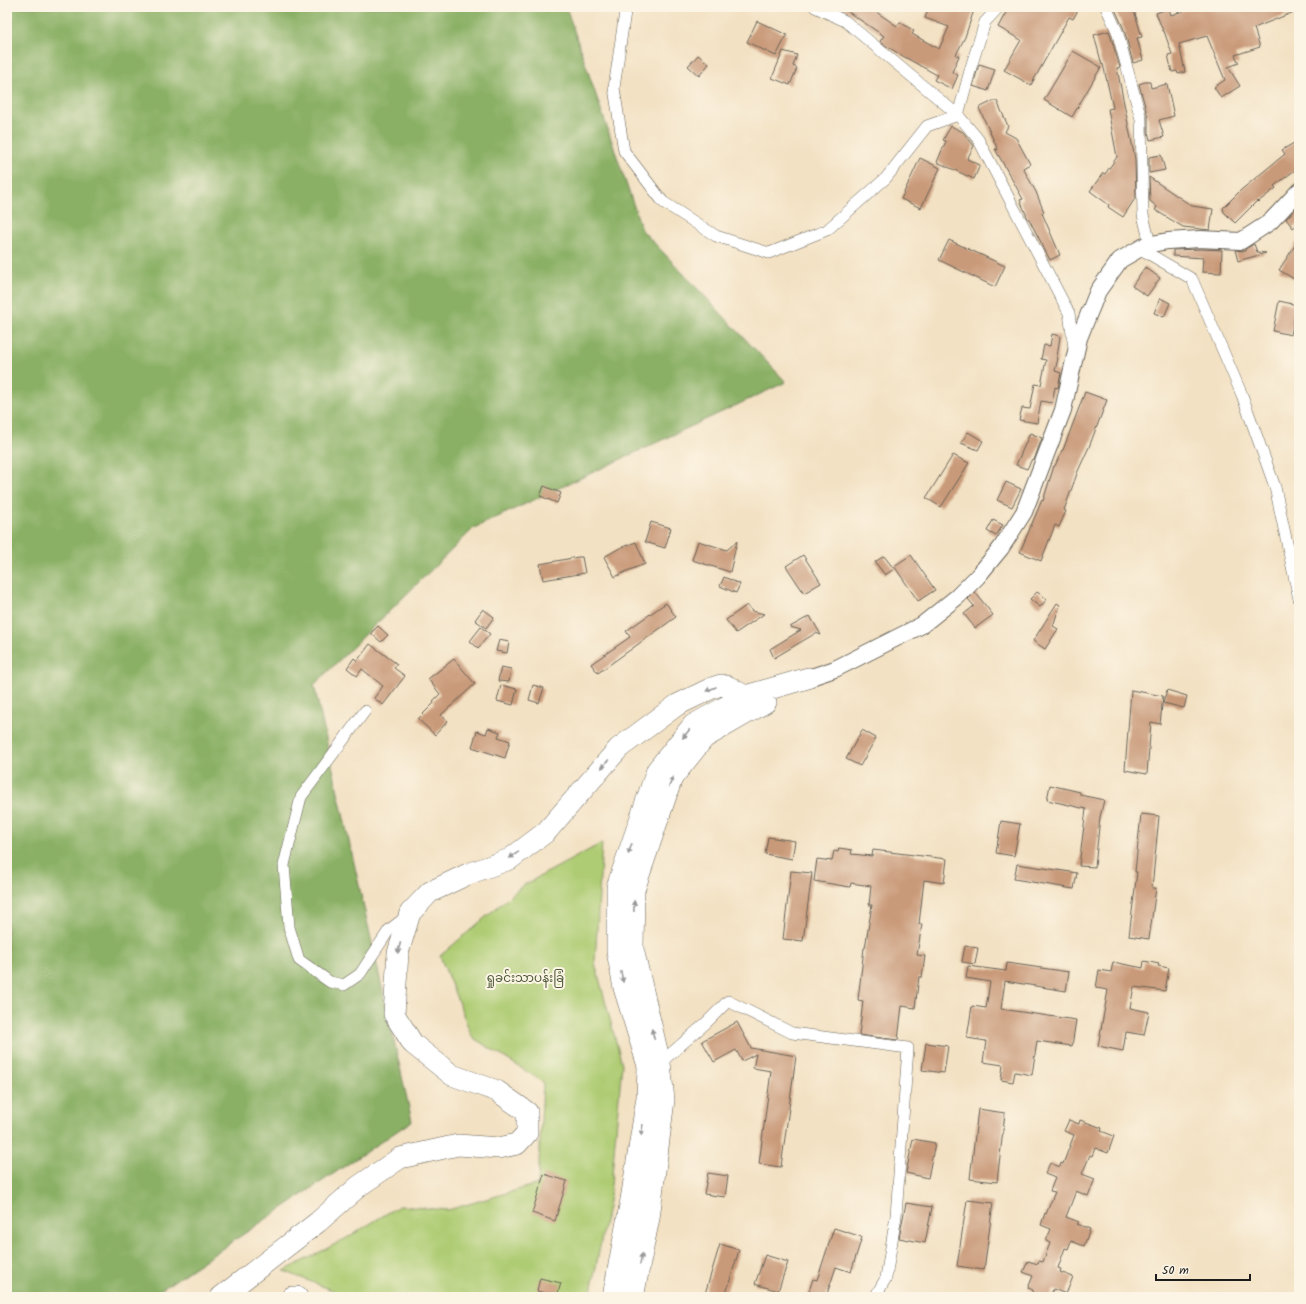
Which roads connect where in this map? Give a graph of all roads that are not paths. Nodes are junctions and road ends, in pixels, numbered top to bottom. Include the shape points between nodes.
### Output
1 (627, 7) edge
2 (815, 7) edge
3 (998, 7) edge
4 (1106, 7) edge
5 (958, 115) junction
6 (1299, 191) edge
7 (1145, 246) junction
8 (1075, 353) junction
9 (1299, 599) edge
10 (808, 678) joint
11 (749, 702) junction
12 (365, 711) dead end
13 (410, 913) junction
14 (660, 1063) junction
15 (656, 1099) junction
16 (221, 1297) edge
17 (292, 1297) edge
18 (297, 1297) edge
19 (613, 1297) edge
20 (633, 1297) edge
21 (876, 1297) edge

1 - 5 street via 624,12 614,88 624,151 663,202 716,236 769,253 827,230 886,178 927,126
2 - 5 street via 845,21
3 - 5 street via 985,22
4 - 7 street via 1117,31 1141,120
5 - 8 street via 978,139 1069,313
6 - 7 main road via 1270,222 1241,241 1200,239 1168,241
7 - 8 main road via 1120,260 1098,291
7 - 9 street via 1192,279 1242,395 1275,487
8 - 10 main road via 1063,410 1024,512 1001,548 978,576 957,597 922,624 835,669
10 - 11 highway
11 -> 13 highway via 729,686 721,685 677,705 619,748 546,832 510,859 468,874 430,892
14 -> 11 highway via 634,949 634,890 672,778 704,738
11 -> 15 highway via 693,725 657,770 617,888 616,951
12 - 13 street via 301,797 284,865 289,927 299,960 330,982 344,985 360,974 389,930
13 -> 16 highway via 398,953 394,1014 413,1044 452,1076 497,1090 527,1112 527,1133 517,1144 499,1148 458,1145 400,1158 359,1186 318,1222
14 - 15 highway
14 - 21 street via 728,1001 792,1033 908,1048 896,1216 886,1278
15 -> 19 highway via 631,1200
20 -> 15 highway via 649,1218
17 - 18 highway

